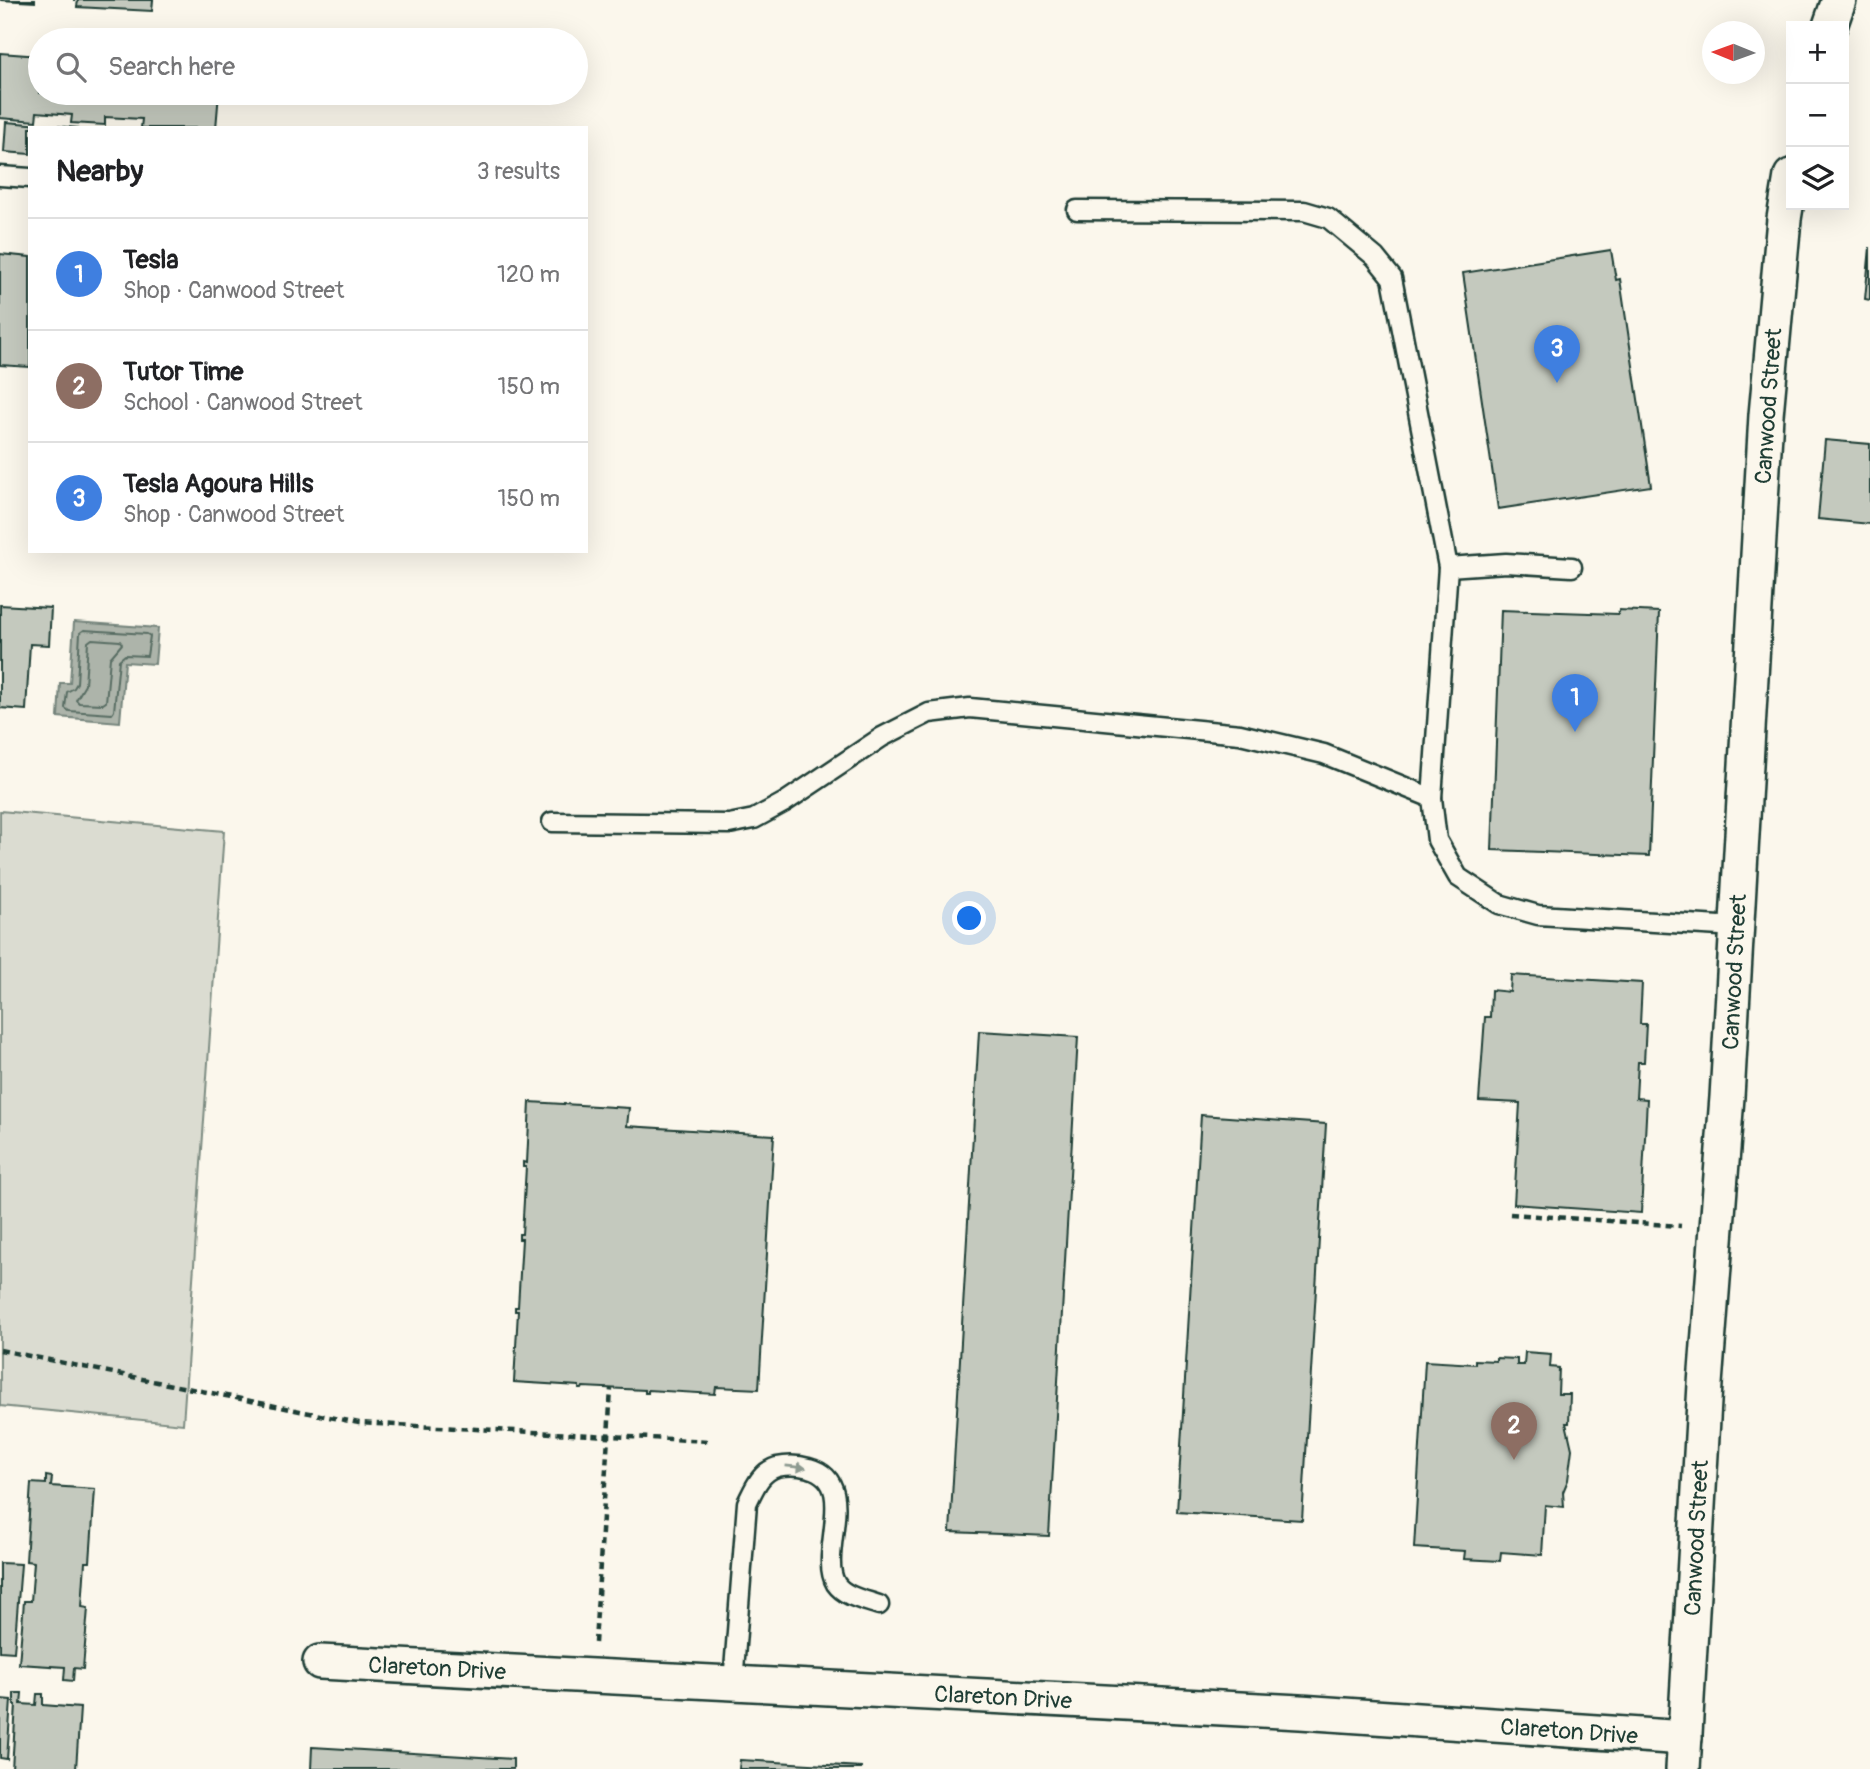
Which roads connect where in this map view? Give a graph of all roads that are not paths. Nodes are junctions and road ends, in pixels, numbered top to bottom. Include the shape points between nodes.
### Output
1 (1839, 0) edge
2 (1832, 21) edge
3 (0, 176) edge
4 (28, 178) edge
5 (1786, 207) edge
6 (1077, 210) dead end
7 (1448, 567) junction
8 (1572, 567) dead end
9 (1432, 798) junction
10 (552, 822) dead end
11 (1737, 927) junction
12 (879, 1605) dead end
13 (320, 1662) dead end
14 (733, 1682) junction
15 (1684, 1754) edge

1 - 2 street
3 - 4 lane
5 - 11 street, Canwood Street via 1766,415
6 - 7 lane via 1304,211 1328,218 1375,257 1392,278
7 - 8 lane via 1506,563
7 - 9 lane
9 - 10 lane via 1324,754 1240,734 970,708 929,713 882,737 754,819 729,824
9 - 11 lane via 1437,840 1458,877 1499,904 1538,915
11 - 15 street, Canwood Street
14 -> 12 lane via 747,1503 768,1470 783,1465 806,1467 829,1480 835,1501 835,1583 844,1592
13 - 14 street, Clareton Drive
14 - 15 street, Clareton Drive via 1300,1712

